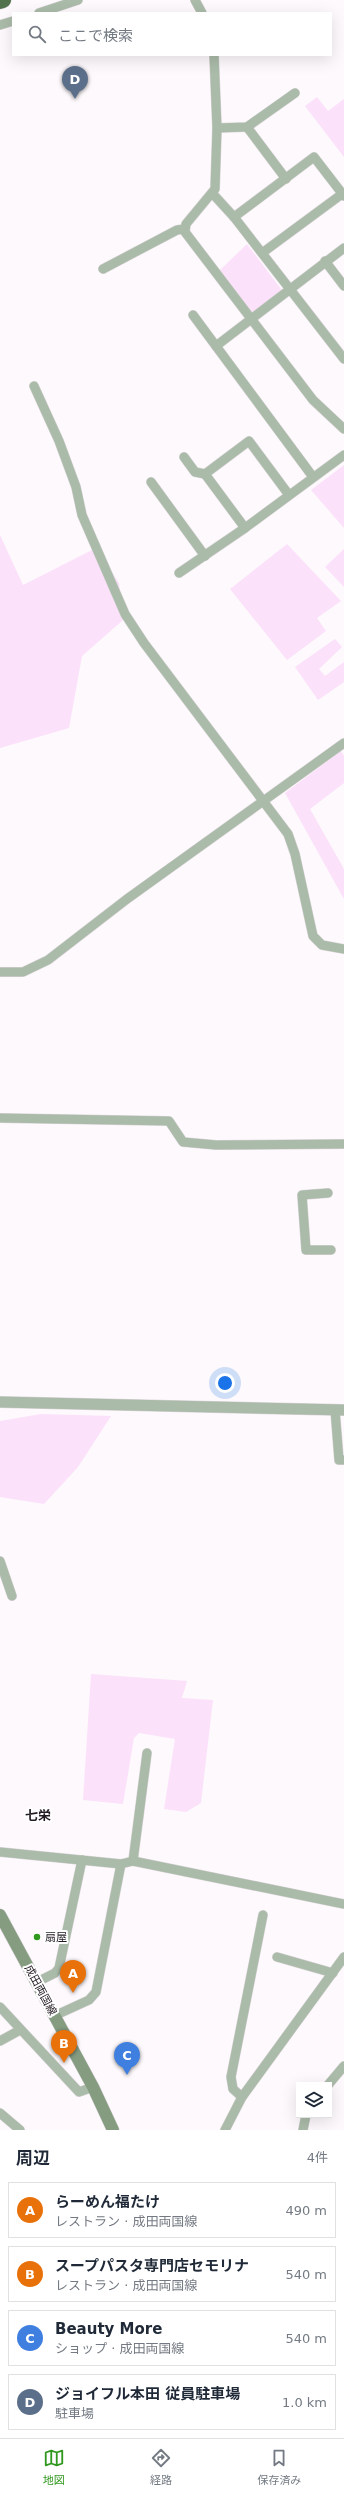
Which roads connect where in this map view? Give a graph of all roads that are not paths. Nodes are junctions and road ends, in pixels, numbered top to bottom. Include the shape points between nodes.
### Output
1 (3, 0) edge
2 (78, 0) edge
3 (196, 0) edge
4 (0, 1) edge
5 (42, 12) edge
6 (202, 12) edge
7 (12, 21) edge
8 (0, 26) edge
9 (214, 56) edge
10 (295, 93) dead end
11 (247, 127) junction
12 (217, 128) junction
13 (286, 178) junction
14 (212, 193) junction
15 (343, 195) edge
16 (234, 217) junction
17 (184, 229) junction
18 (344, 248) edge
19 (262, 253) junction
20 (326, 261) junction
21 (103, 269) dead end
22 (344, 286) edge
23 (290, 290) junction
24 (193, 315) dead end
25 (252, 319) junction
26 (216, 346) junction
27 (344, 359) edge
28 (34, 386) dead end
29 (344, 429) edge
30 (344, 455) edge
31 (184, 457) dead end
32 (205, 474) junction
33 (313, 478) junction
34 (151, 482) dead end
35 (289, 495) junction
36 (246, 528) junction
37 (205, 556) junction
38 (179, 572) dead end
39 (344, 743) edge
40 (264, 801) junction
41 (344, 949) edge
42 (0, 972) edge
43 (0, 1118) edge
44 (344, 1144) edge
45 (328, 1194) dead end
46 (331, 1250) dead end
47 (0, 1402) edge
48 (339, 1410) edge
49 (344, 1460) edge
50 (0, 1561) edge
51 (12, 1596) dead end
52 (147, 1753) dead end
53 (0, 1852) edge
54 (82, 1860) junction
55 (133, 1861) junction
56 (121, 1864) junction
57 (344, 1904) edge
58 (0, 1915) edge
59 (263, 1915) dead end
60 (277, 1957) dead end
61 (344, 1957) edge
62 (333, 1973) junction
63 (37, 1982) junction
64 (1, 2011) edge
65 (54, 2016) junction
66 (20, 2030) junction
67 (0, 2041) edge
68 (344, 2066) edge
69 (331, 2082) edge
70 (94, 2087) junction
71 (242, 2097) junction
72 (0, 2113) edge
73 (305, 2118) edge
74 (20, 2130) edge
75 (113, 2130) edge
76 (225, 2130) edge
77 (303, 2130) edge

1 - 4 highway
2 - 5 street
3 - 6 street
7 - 8 street
9 - 12 street
10 - 11 street
11 - 12 street
11 - 13 street
12 - 14 street via 215,189
13 - 15 street via 314,157
13 - 16 street
14 - 16 street
14 - 17 street
15 - 19 street
16 - 19 street
17 - 21 street via 177,230
17 - 25 street
18 - 20 street
19 - 23 street
20 - 22 street
20 - 23 street
23 - 25 street
23 - 27 street
24 - 26 street
25 - 26 street
25 - 29 street via 313,400
26 - 33 street
28 - 40 street via 62,447 76,487 82,515 126,614 144,643
30 - 33 street
31 - 32 street via 195,472
32 - 35 street via 249,441
32 - 36 street
33 - 35 street
34 - 37 street
35 - 36 street
36 - 37 street
37 - 38 street
39 - 40 street
40 - 41 street via 288,834 295,854 313,936 322,945
40 - 42 street via 127,899 48,960 23,972
43 - 44 street via 169,1121 183,1142
45 - 46 street via 302,1194 306,1250
47 - 48 street
48 - 49 street via 339,1460
50 - 51 street
52 - 55 street
53 - 54 street
54 - 56 street
54 - 63 street via 59,1968 55,1973
55 - 56 street
55 - 57 street
56 - 65 street via 96,1992 89,2000
58 - 63 main road, 成田両国線
59 - 71 street via 231,2077 233,2089
60 - 62 street
61 - 62 street
62 - 71 street
63 - 65 main road, 成田両国線
64 - 66 street
65 - 70 main road, 成田両国線
66 - 67 street
66 - 70 street via 79,2092
68 - 69 street
70 - 75 main road, 成田両国線
71 - 76 street
72 - 74 street
73 - 77 street

